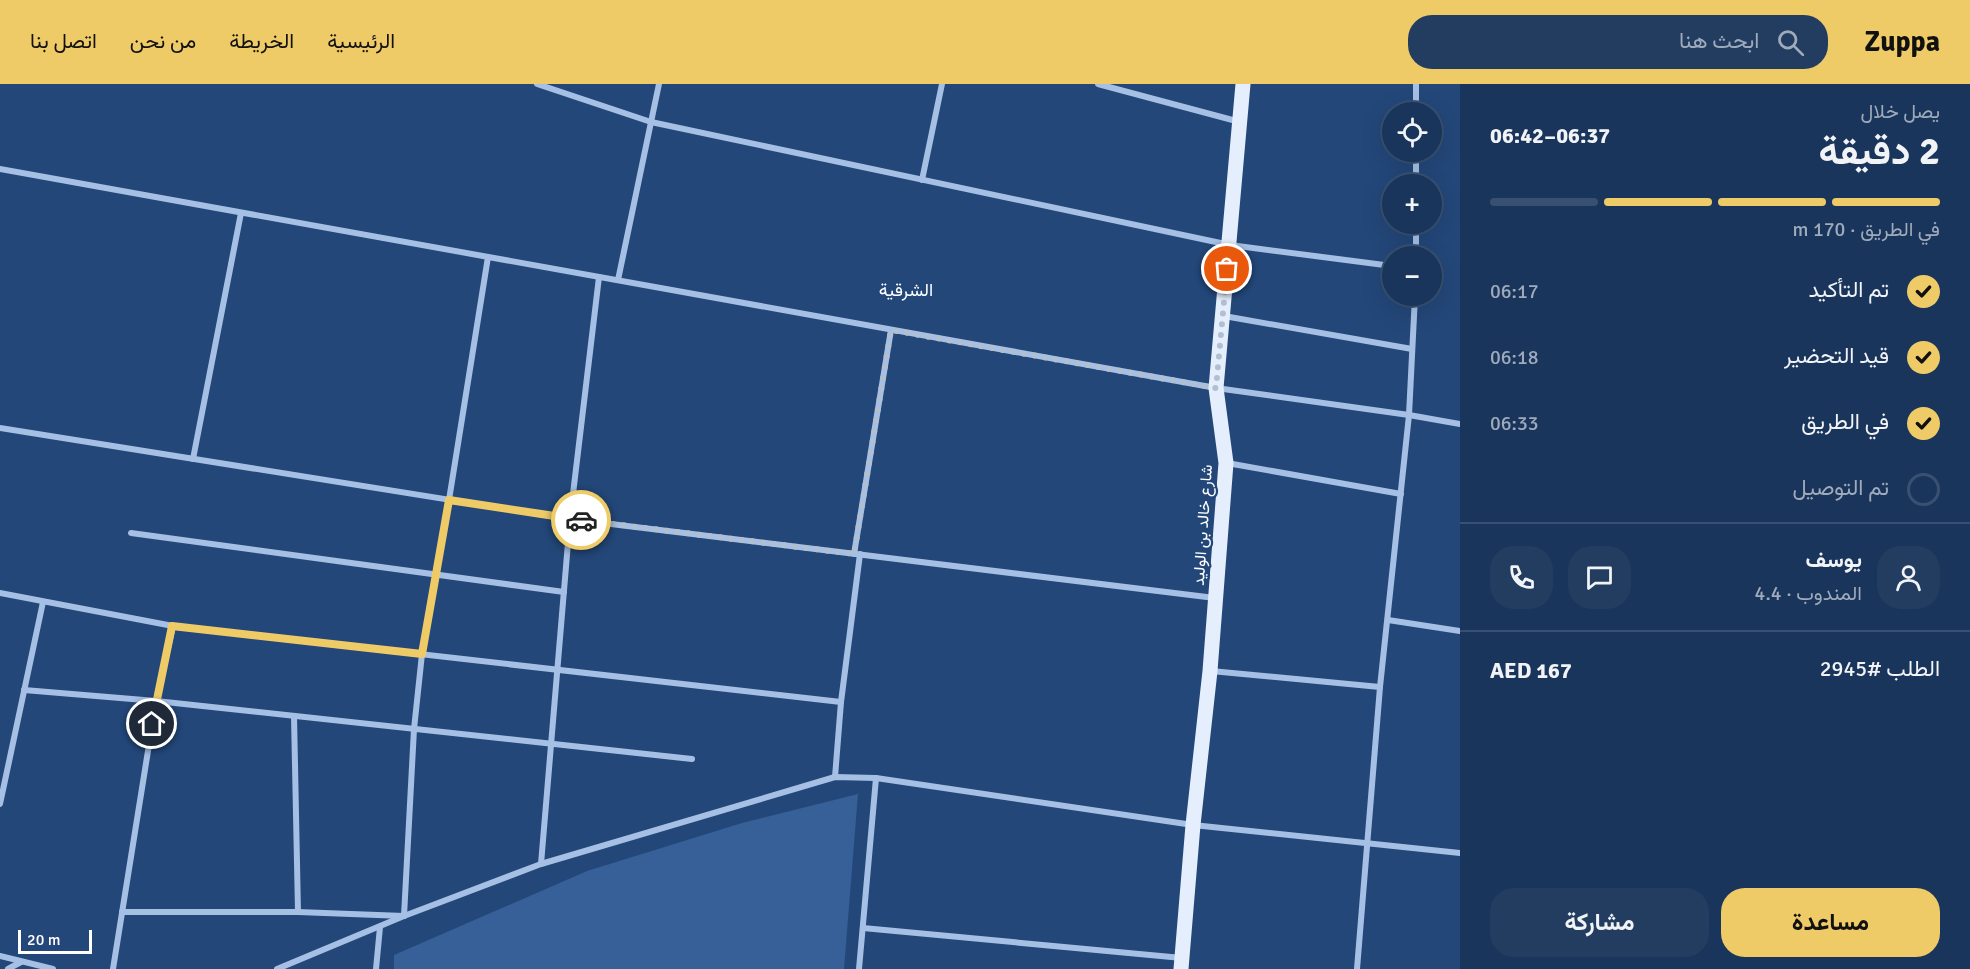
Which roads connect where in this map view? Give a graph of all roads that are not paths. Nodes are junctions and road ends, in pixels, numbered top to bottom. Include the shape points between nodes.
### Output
1 (537, 84) edge
2 (659, 84) edge
3 (942, 84) edge
4 (1098, 84) edge
5 (1243, 84) edge
6 (1416, 84) edge
7 (1416, 102) edge
8 (651, 122) junction
9 (1240, 123) junction
10 (0, 169) edge
11 (922, 180) junction
12 (241, 213) junction
13 (1230, 245) junction
14 (488, 257) junction
15 (1382, 265) edge
16 (599, 277) junction
17 (618, 280) junction
18 (1414, 306) edge
19 (1223, 316) junction
20 (891, 330) junction
21 (1412, 349) junction
22 (1216, 388) junction
23 (1409, 415) junction
24 (1460, 424) edge
25 (0, 428) edge
26 (193, 459) junction
27 (1226, 463) junction
28 (1401, 494) junction
29 (449, 500) junction
30 (570, 519) junction
31 (131, 533) dead end
32 (857, 554) junction
33 (436, 574) junction
34 (564, 592) junction
35 (0, 593) edge
36 (1215, 598) junction
37 (44, 602) junction
38 (1388, 620) junction
39 (172, 626) junction
40 (1460, 631) edge
41 (422, 654) junction
42 (557, 669) junction
43 (1210, 671) junction
44 (1380, 687) junction
45 (24, 690) junction
46 (156, 701) junction
47 (842, 702) junction
48 (294, 716) junction
49 (414, 729) junction
50 (551, 744) junction
51 (692, 759) dead end
52 (836, 777) junction
53 (876, 777) junction
54 (0, 804) edge
55 (1193, 825) junction
56 (1368, 843) junction
57 (1460, 854) edge
58 (541, 864) junction
59 (122, 912) junction
60 (298, 912) junction
61 (404, 916) junction
62 (380, 927) junction
63 (862, 928) junction
64 (0, 956) edge
65 (22, 962) junction
66 (1181, 963) edge
67 (8, 969) edge
68 (53, 969) edge
69 (113, 969) edge
70 (277, 969) edge
71 (376, 969) edge
72 (859, 969) edge
73 (1357, 969) edge

1 - 8 street
2 - 8 street
3 - 11 street
4 - 9 street
5 - 9 main road, شارع خالد بن الوليد
6 - 7 street
8 - 11 street
8 - 17 street
9 - 13 main road, شارع خالد بن الوليد
10 - 12 street
11 - 13 street
12 - 14 street
12 - 26 street
13 - 15 street
13 - 19 main road, شارع خالد بن الوليد
14 - 16 street
14 - 29 street
16 - 17 street
16 - 30 street
17 - 20 street
18 - 21 street
19 - 21 street
19 - 22 main road, شارع خالد بن الوليد
20 - 22 street
20 - 32 street
21 - 23 street
22 - 23 street
22 - 27 main road, شارع خالد بن الوليد
23 - 24 street
23 - 28 street
25 - 26 street
26 - 29 street
27 - 28 street
27 - 36 main road, شارع خالد بن الوليد
28 - 38 street
29 - 30 street
29 - 33 street
30 - 32 street
30 - 34 street
31 - 33 street
32 - 36 street
32 - 47 street
33 - 34 street
33 - 41 street
34 - 42 street
35 - 37 street
36 - 43 main road, شارع خالد بن الوليد
37 - 39 street
37 - 45 street
38 - 40 street
38 - 44 street
39 - 41 street
39 - 46 street
41 - 42 street
41 - 49 street
42 - 47 street
42 - 50 street
43 - 44 street
43 - 55 main road, شارع خالد بن الوليد
44 - 56 street
45 - 46 street
45 - 54 street
46 - 48 street
46 - 59 street
47 - 52 street
48 - 49 street
48 - 60 street
49 - 50 street
49 - 61 street
50 - 51 street
50 - 58 street
52 - 53 street
52 - 58 street
53 - 55 street
53 - 63 street
55 - 56 street
55 - 66 main road, شارع خالد بن الوليد
56 - 57 street
56 - 73 street
58 - 61 street
59 - 60 street
59 - 69 street
60 - 61 street
61 - 62 street
62 - 70 street
62 - 71 street
63 - 66 street
63 - 72 street
64 - 65 street
65 - 67 street
65 - 68 street

